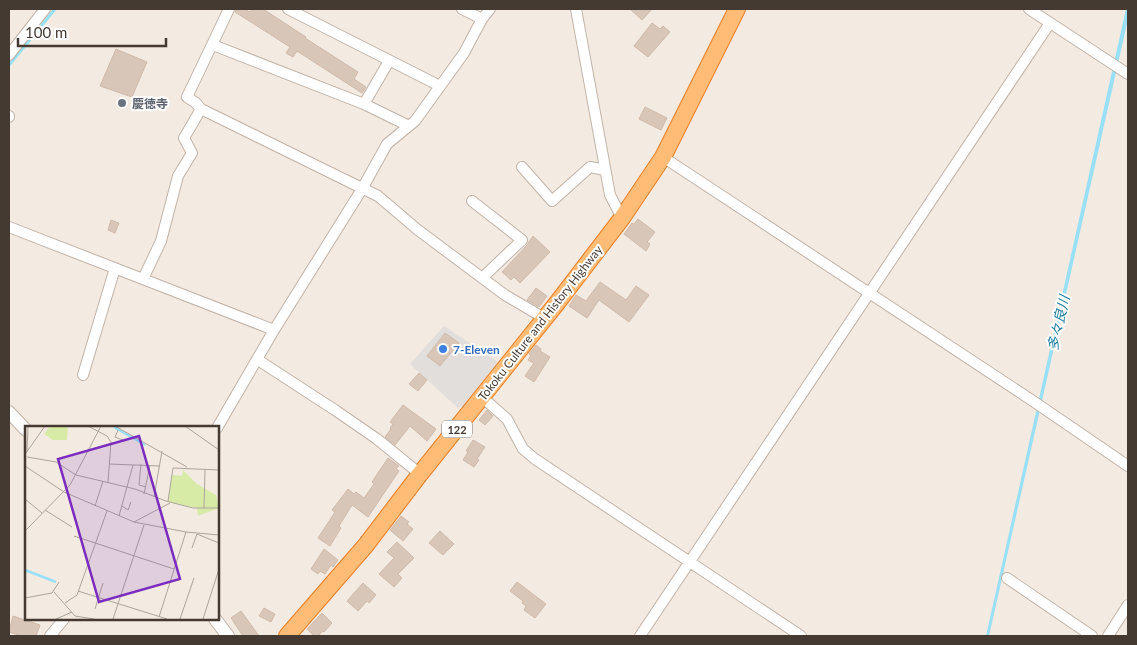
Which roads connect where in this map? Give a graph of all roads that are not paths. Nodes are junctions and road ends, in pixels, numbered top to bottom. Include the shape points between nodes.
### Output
1 (45, 9) edge
2 (229, 9) edge
3 (288, 9) edge
4 (462, 9) edge
5 (490, 9) edge
6 (576, 9) edge
7 (738, 9) edge
8 (1029, 9) edge
9 (482, 19) junction
10 (1050, 23) junction
11 (213, 45) junction
12 (9, 55) edge
13 (389, 61) junction
14 (1128, 74) edge
15 (440, 86) junction
16 (364, 104) junction
17 (201, 109) junction
18 (409, 126) junction
19 (663, 156) junction
20 (522, 167) dead end
21 (606, 170) junction
22 (362, 189) junction
23 (472, 200) dead end
24 (622, 218) junction
25 (9, 227) edge
26 (115, 268) junction
27 (482, 278) junction
28 (143, 279) junction
29 (870, 294) junction
30 (544, 318) junction
31 (274, 330) junction
32 (258, 360) junction
33 (83, 375) dead end
34 (482, 397) junction
35 (9, 412) edge
36 (218, 426) edge
37 (25, 429) edge
38 (1128, 466) edge
39 (420, 474) junction
40 (690, 562) junction
41 (1007, 578) dead end
42 (1128, 606) edge
43 (63, 620) edge
44 (216, 620) edge
45 (50, 636) edge
46 (228, 636) edge
47 (287, 636) edge
48 (640, 636) edge
49 (801, 636) edge
50 (1092, 636) edge
51 (1108, 636) edge

1 - 12 street
2 - 11 street
3 - 13 street
4 - 9 street
5 - 9 street
6 - 21 street
7 - 19 highway, Tokoku Culture and History Highway / 122
8 - 10 street
9 - 15 street via 464,53
10 - 14 street
10 - 29 street
11 - 16 street
11 - 17 street via 187,97
13 - 15 street
13 - 16 street
15 - 18 street
16 - 18 street
17 - 22 street
17 - 28 street via 184,138 192,153 178,176 161,241
18 - 22 street via 387,144
19 - 24 highway, Tokoku Culture and History Highway / 122
19 - 29 street
20 - 21 street via 552,201 590,166
21 - 24 street via 610,195
22 - 27 street via 378,196
22 - 31 street
23 - 27 street via 522,240
24 - 30 highway, Tokoku Culture and History Highway / 122
25 - 26 street
26 - 28 street
26 - 33 street
27 - 30 street
28 - 31 street
29 - 38 street
29 - 40 street
30 - 34 highway, Tokoku Culture and History Highway / 122
31 - 32 street
32 - 36 street
32 - 39 street via 370,434
34 - 39 highway, Tokoku Culture and History Highway / 122
34 - 40 street via 507,419 523,449 535,459
35 - 37 street
39 - 47 highway, Tokoku Culture and History Highway / 122 via 366,545
40 - 48 street
40 - 49 street
41 - 50 street
42 - 51 street
43 - 45 street
44 - 46 street

